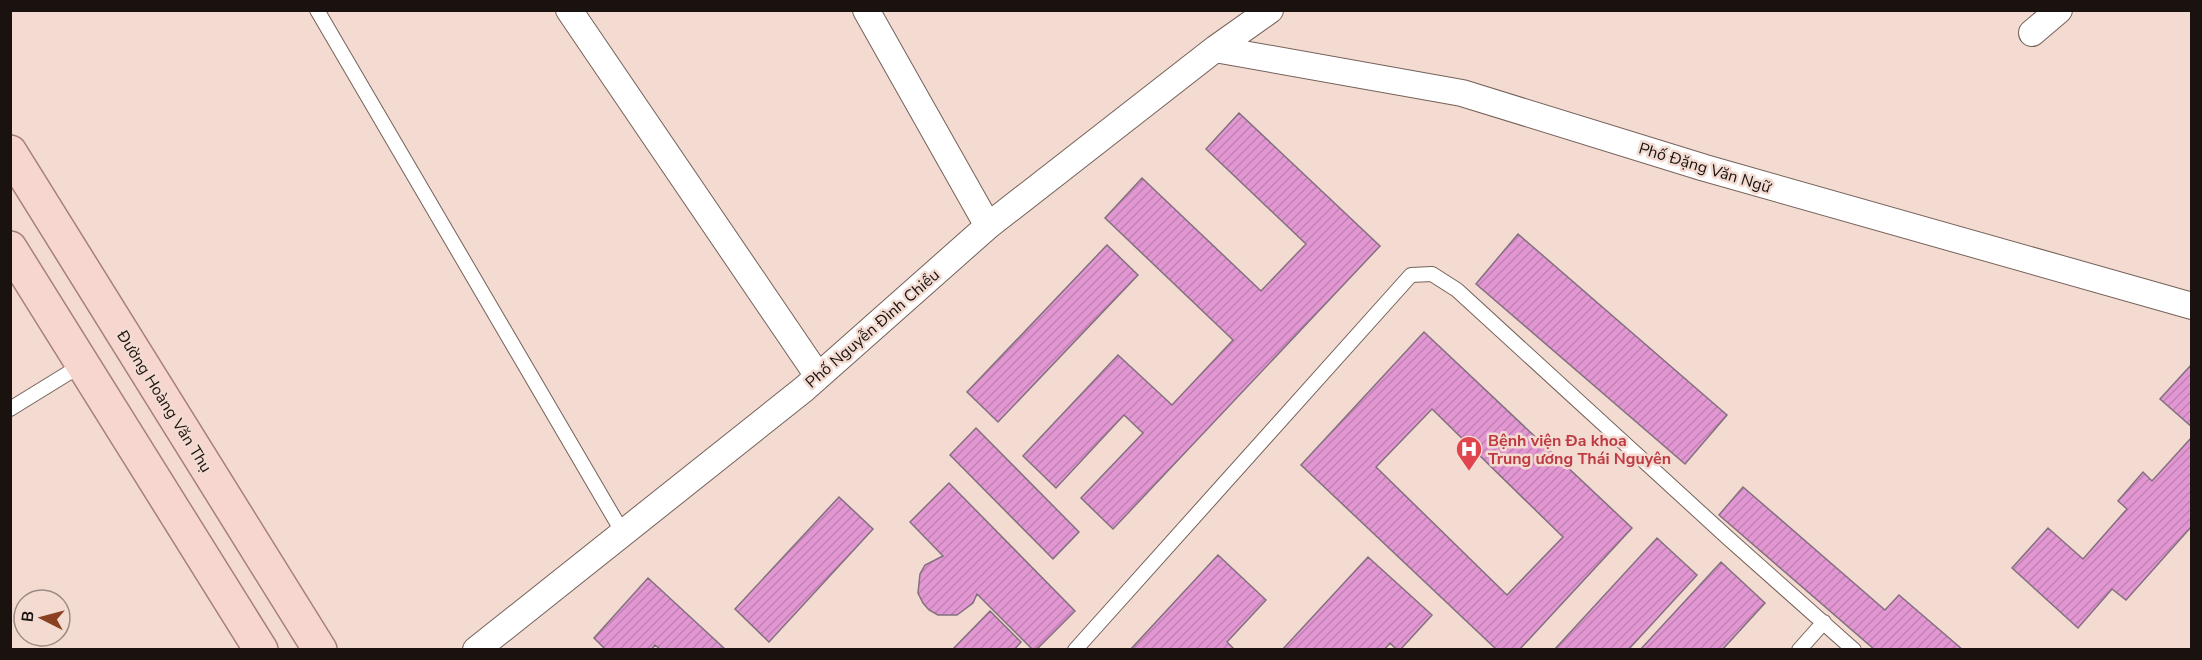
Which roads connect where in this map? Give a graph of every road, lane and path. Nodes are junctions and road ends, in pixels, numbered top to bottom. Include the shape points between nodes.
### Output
1 (317, 10) edge
2 (569, 10) edge
3 (866, 10) edge
4 (1270, 10) edge
5 (2059, 10) edge
6 (2032, 33) dead end
7 (1215, 50) junction
8 (10, 152) edge
9 (988, 226) junction
10 (10, 248) edge
11 (2192, 306) edge
12 (83, 364) junction
13 (819, 376) junction
14 (10, 409) edge
15 (623, 533) junction
16 (1824, 622) junction
17 (261, 650) edge
18 (320, 650) edge
19 (476, 650) edge
20 (1075, 650) edge
21 (1799, 650) edge
22 (1854, 650) edge

1 - 15 lane
2 - 13 street
3 - 9 street
4 - 7 street, Phố Nguyễn Đình Chiểu
5 - 6 street
7 - 9 street, Phố Nguyễn Đình Chiểu
7 - 11 street, Phố Đặng Văn Ngữ via 1462,93 1705,168
8 - 18 main road, Đường Hoàng Văn Thụ
9 - 13 street, Phố Nguyễn Đình Chiểu
10 - 12 main road
12 - 14 lane
12 - 17 main road
13 - 15 street, Phố Nguyễn Đình Chiểu
15 - 19 street, Phố Nguyễn Đình Chiểu
16 - 20 lane via 1457,290 1432,274 1411,275
16 - 21 lane
16 - 22 lane

